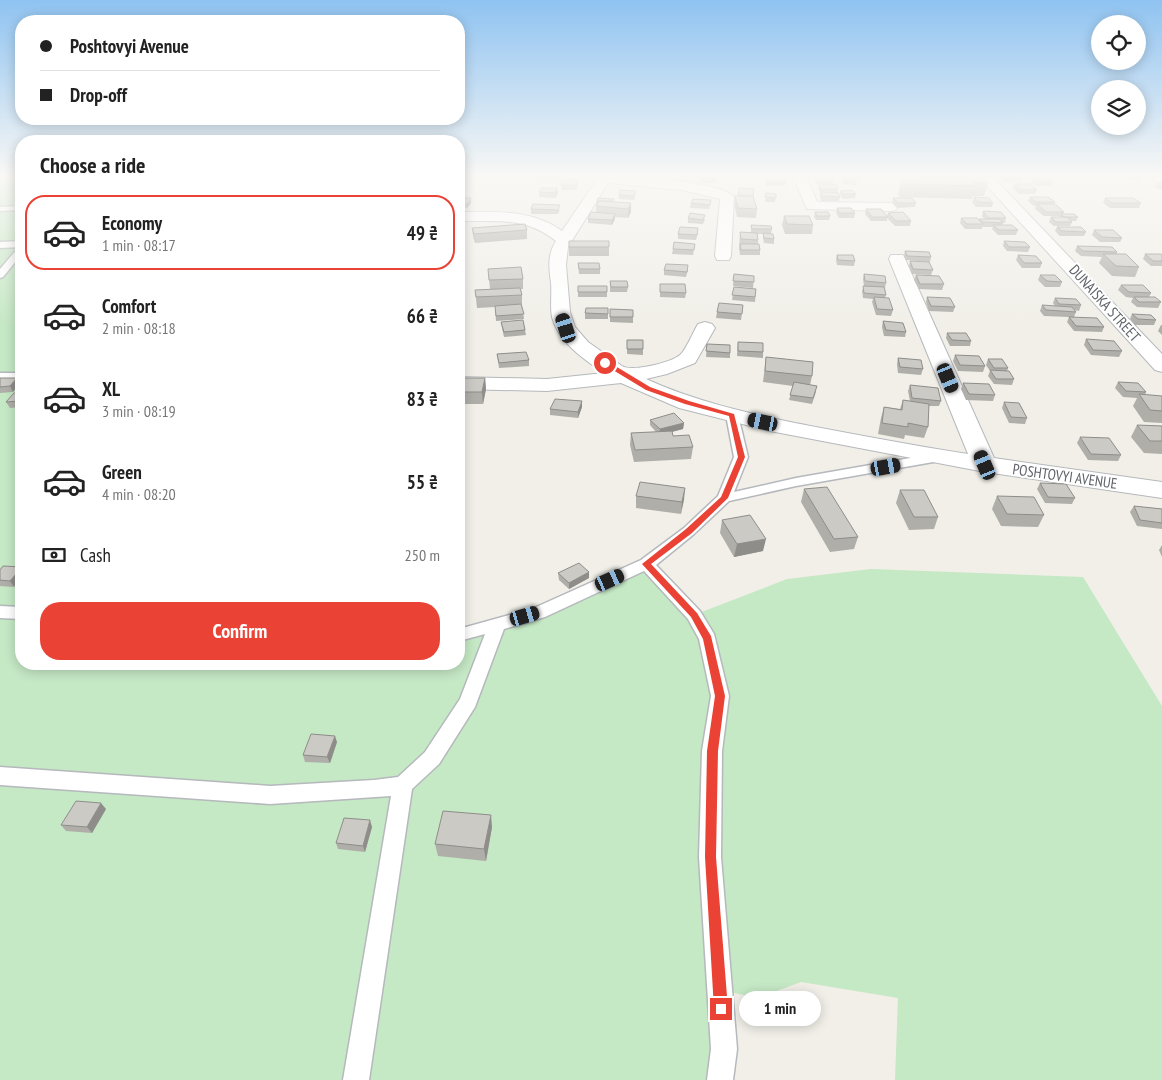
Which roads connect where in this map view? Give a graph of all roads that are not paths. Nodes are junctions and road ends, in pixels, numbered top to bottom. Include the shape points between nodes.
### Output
1 (544, 225) edge
2 (575, 225) edge
3 (725, 225) edge
4 (1032, 225) edge
5 (565, 241) junction
6 (15, 244) edge
7 (0, 245) edge
8 (723, 256) dead end
9 (15, 257) edge
10 (897, 259) dead end
11 (0, 275) edge
12 (706, 328) dead end
13 (1162, 366) edge
14 (0, 376) edge
15 (15, 376) edge
16 (625, 376) junction
17 (465, 383) edge
18 (732, 415) junction
19 (939, 457) junction
20 (985, 465) junction
21 (1162, 490) edge
22 (724, 498) junction
23 (646, 564) junction
24 (0, 612) edge
25 (15, 613) edge
26 (497, 624) junction
27 (465, 633) edge
28 (0, 776) edge
29 (403, 785) junction
30 (356, 1080) edge
31 (720, 1080) edge

1 - 5 street
2 - 5 street, POSHTOVYI AVENUE
3 - 8 street
4 - 13 street, DUNAISKA STREET
5 - 16 street, POSHTOVYI AVENUE via 556,257 560,309 566,328 580,345
6 - 7 lane
9 - 11 lane
10 - 20 street
12 - 16 street via 688,359 660,370
14 - 15 lane
16 - 17 street via 547,384
16 - 18 street, POSHTOVYI AVENUE via 687,403
18 - 19 street, POSHTOVYI AVENUE
18 - 22 lane via 741,457
19 - 20 street, POSHTOVYI AVENUE
19 - 22 lane
20 - 21 street, POSHTOVYI AVENUE
22 - 23 lane via 689,531
23 - 26 lane via 539,612
23 - 31 lane via 694,615 708,639 720,696 712,751 710,857 724,1049
24 - 25 lane
26 - 27 lane
26 - 29 lane via 468,702 432,758
28 - 29 lane via 270,795
29 - 30 lane

